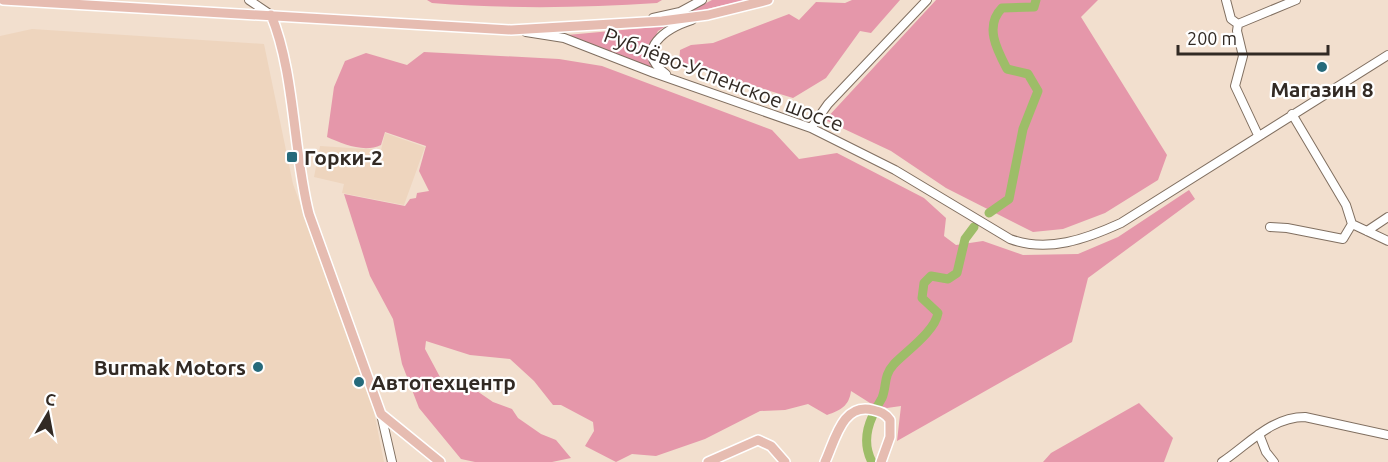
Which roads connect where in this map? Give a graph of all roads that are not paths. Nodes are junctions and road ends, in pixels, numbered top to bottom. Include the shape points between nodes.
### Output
1 (3, 0) edge
2 (249, 0) edge
3 (702, 0) edge
4 (768, 0) edge
5 (927, 0) edge
6 (1226, 0) edge
7 (1296, 0) edge
8 (271, 15) junction
9 (708, 15) junction
10 (621, 24) junction
11 (1238, 24) junction
12 (511, 30) junction
13 (1388, 55) edge
14 (673, 79) junction
15 (1292, 114) junction
16 (812, 128) junction
17 (1258, 135) junction
18 (1388, 218) edge
19 (1352, 224) junction
20 (1270, 227) dead end
21 (1367, 231) junction
22 (1388, 241) edge
23 (381, 414) junction
24 (1259, 434) junction
25 (1388, 435) edge
26 (392, 462) edge
27 (440, 462) edge
28 (708, 462) edge
29 (785, 462) edge
30 (825, 462) edge
31 (881, 462) edge
32 (1222, 462) edge
33 (1274, 462) edge

1 - 8 main road, Рублёво-Успенское шоссе
2 - 8 street
3 - 10 street via 680,12
4 - 9 main road, Рублёво-Успенское шоссе
5 - 16 street via 828,105
6 - 11 street via 1231,19
7 - 11 street
8 - 12 main road, Рублёво-Успенское шоссе
8 - 23 main road via 281,47 309,214
9 - 10 main road, Рублёво-Успенское шоссе
9 - 14 street via 670,27 658,38 653,53 656,62
10 - 12 main road, Рублёво-Успенское шоссе
11 - 17 street via 1243,56 1234,86
12 - 14 street, Рублёво-Успенское шоссе via 564,38
13 - 15 street, Рублёво-Успенское шоссе
14 - 16 street, Рублёво-Успенское шоссе
15 - 17 street, Рублёво-Успенское шоссе
15 - 19 street via 1346,205
16 - 17 street, Рублёво-Успенское шоссе via 895,170 1010,239 1030,246 1076,241 1121,223
18 - 21 street
19 - 20 street via 1344,239
19 - 21 street
21 - 22 street
23 - 26 street
23 - 27 main road
24 - 25 street via 1270,425 1305,417
24 - 32 street
24 - 33 street
28 - 29 main road via 758,440 771,446
30 - 31 main road via 843,423 854,412 867,409 883,413 890,420 891,431

